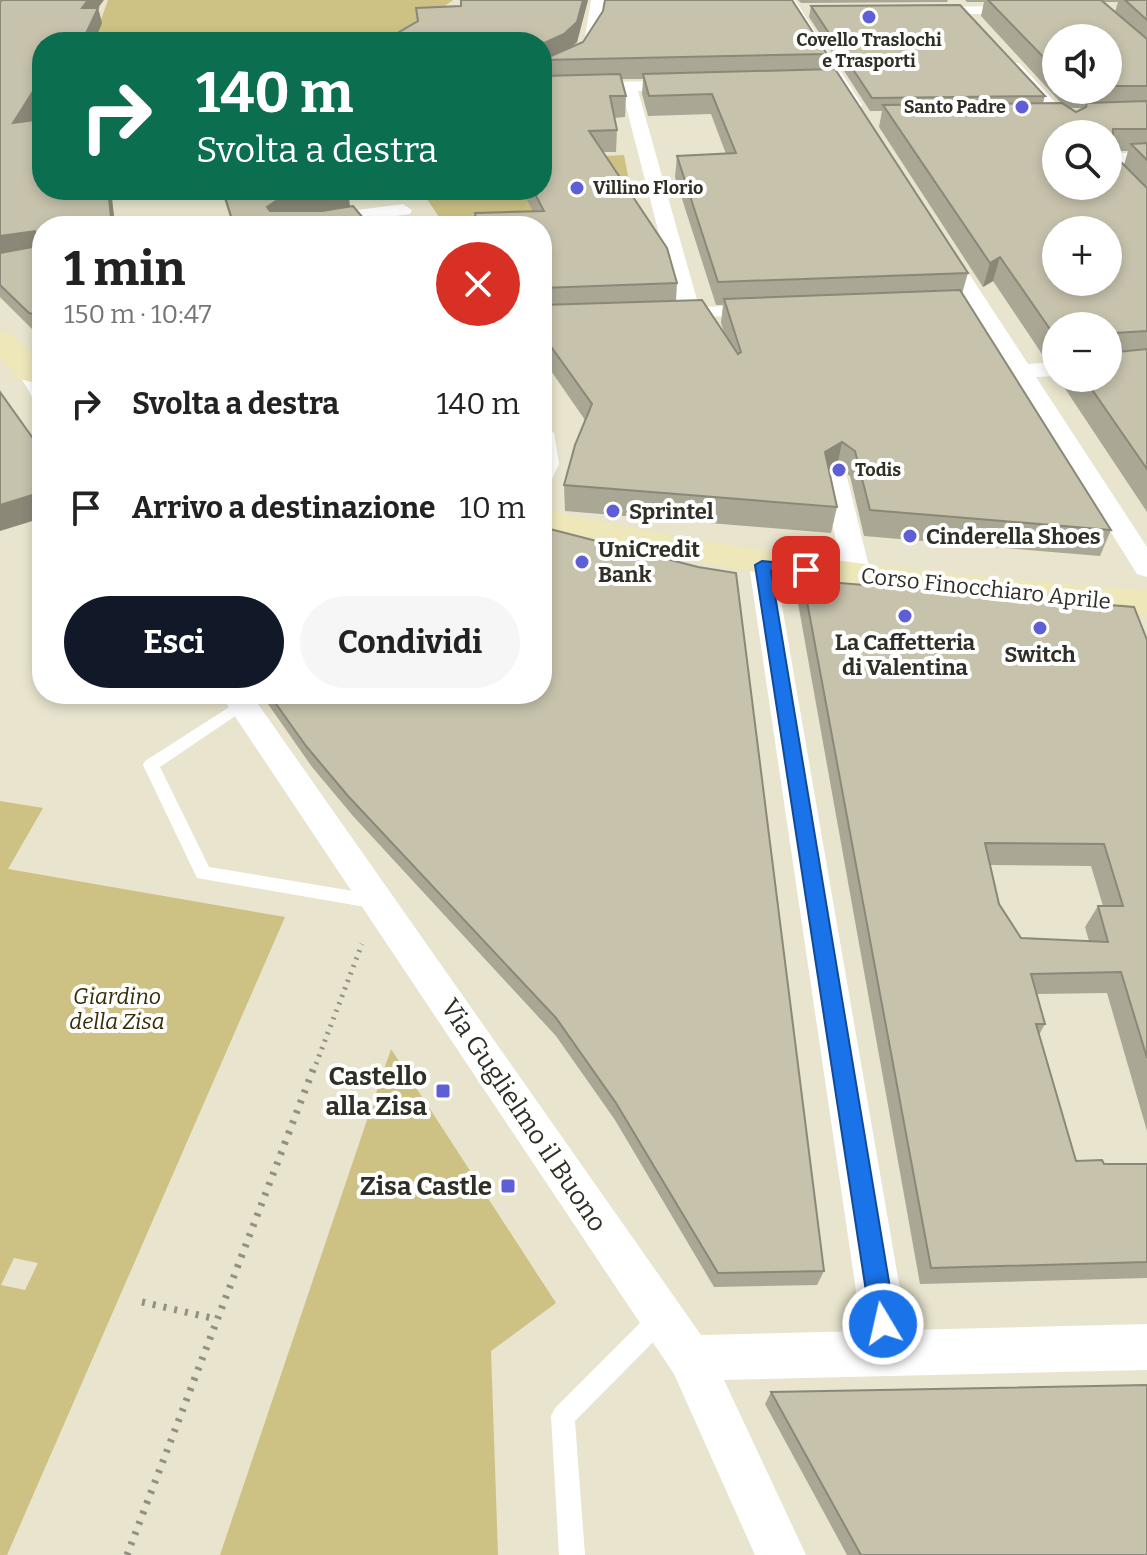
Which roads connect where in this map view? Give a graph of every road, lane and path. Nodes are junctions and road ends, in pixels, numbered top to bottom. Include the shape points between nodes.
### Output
1 (598, 0) edge
2 (794, 10) edge
3 (1037, 10) edge
4 (902, 11) edge
5 (964, 11) edge
6 (1006, 57) edge
7 (566, 62) edge
8 (702, 85) edge
9 (629, 87) junction
10 (552, 89) edge
11 (1042, 116) edge
12 (1060, 116) junction
13 (1078, 116) edge
14 (863, 119) edge
15 (1064, 120) edge
16 (1122, 158) edge
17 (1147, 158) edge
18 (403, 210) edge
19 (358, 216) edge
20 (933, 231) edge
21 (979, 305) junction
22 (949, 306) edge
23 (782, 310) edge
24 (690, 313) junction
25 (646, 315) edge
26 (1042, 370) edge
27 (1020, 371) junction
28 (835, 477) edge
29 (552, 522) edge
30 (762, 565) junction
31 (1147, 568) edge
32 (857, 575) junction
33 (1147, 603) edge
34 (232, 704) edge
35 (242, 704) edge
36 (378, 902) junction
37 (142, 1302) dead end
38 (662, 1317) junction
39 (216, 1319) junction
40 (1147, 1347) edge
41 (888, 1355) junction
42 (690, 1358) junction
43 (127, 1555) edge
44 (572, 1555) edge
45 (781, 1555) edge

1 - 7 street via 591,44
2 - 14 street via 832,81
3 - 5 street
4 - 5 street
6 - 12 street
8 - 9 street
9 - 10 street
9 - 24 street
11 - 12 street
12 - 13 street
12 - 15 street
16 - 17 street
18 - 19 street
20 - 21 street
21 - 22 street
21 - 27 street
23 - 24 street
24 - 25 street
26 - 27 street
27 - 31 street
28 - 32 street
29 - 30 street, Corso Finocchiaro Aprile via 650,547
30 - 32 street, Corso Finocchiaro Aprile
30 - 41 street
32 - 33 street, Corso Finocchiaro Aprile
34 - 36 lane via 151,765 203,873
35 - 36 street, Via Guglielmo il Buono
36 - 38 street, Via Guglielmo il Buono
36 - 39 path
37 - 39 path
38 - 42 street, Via Guglielmo il Buono
38 - 44 lane via 563,1416
39 - 43 path
40 - 41 street
41 - 42 street
42 - 45 street, Via Guglielmo il Buono

